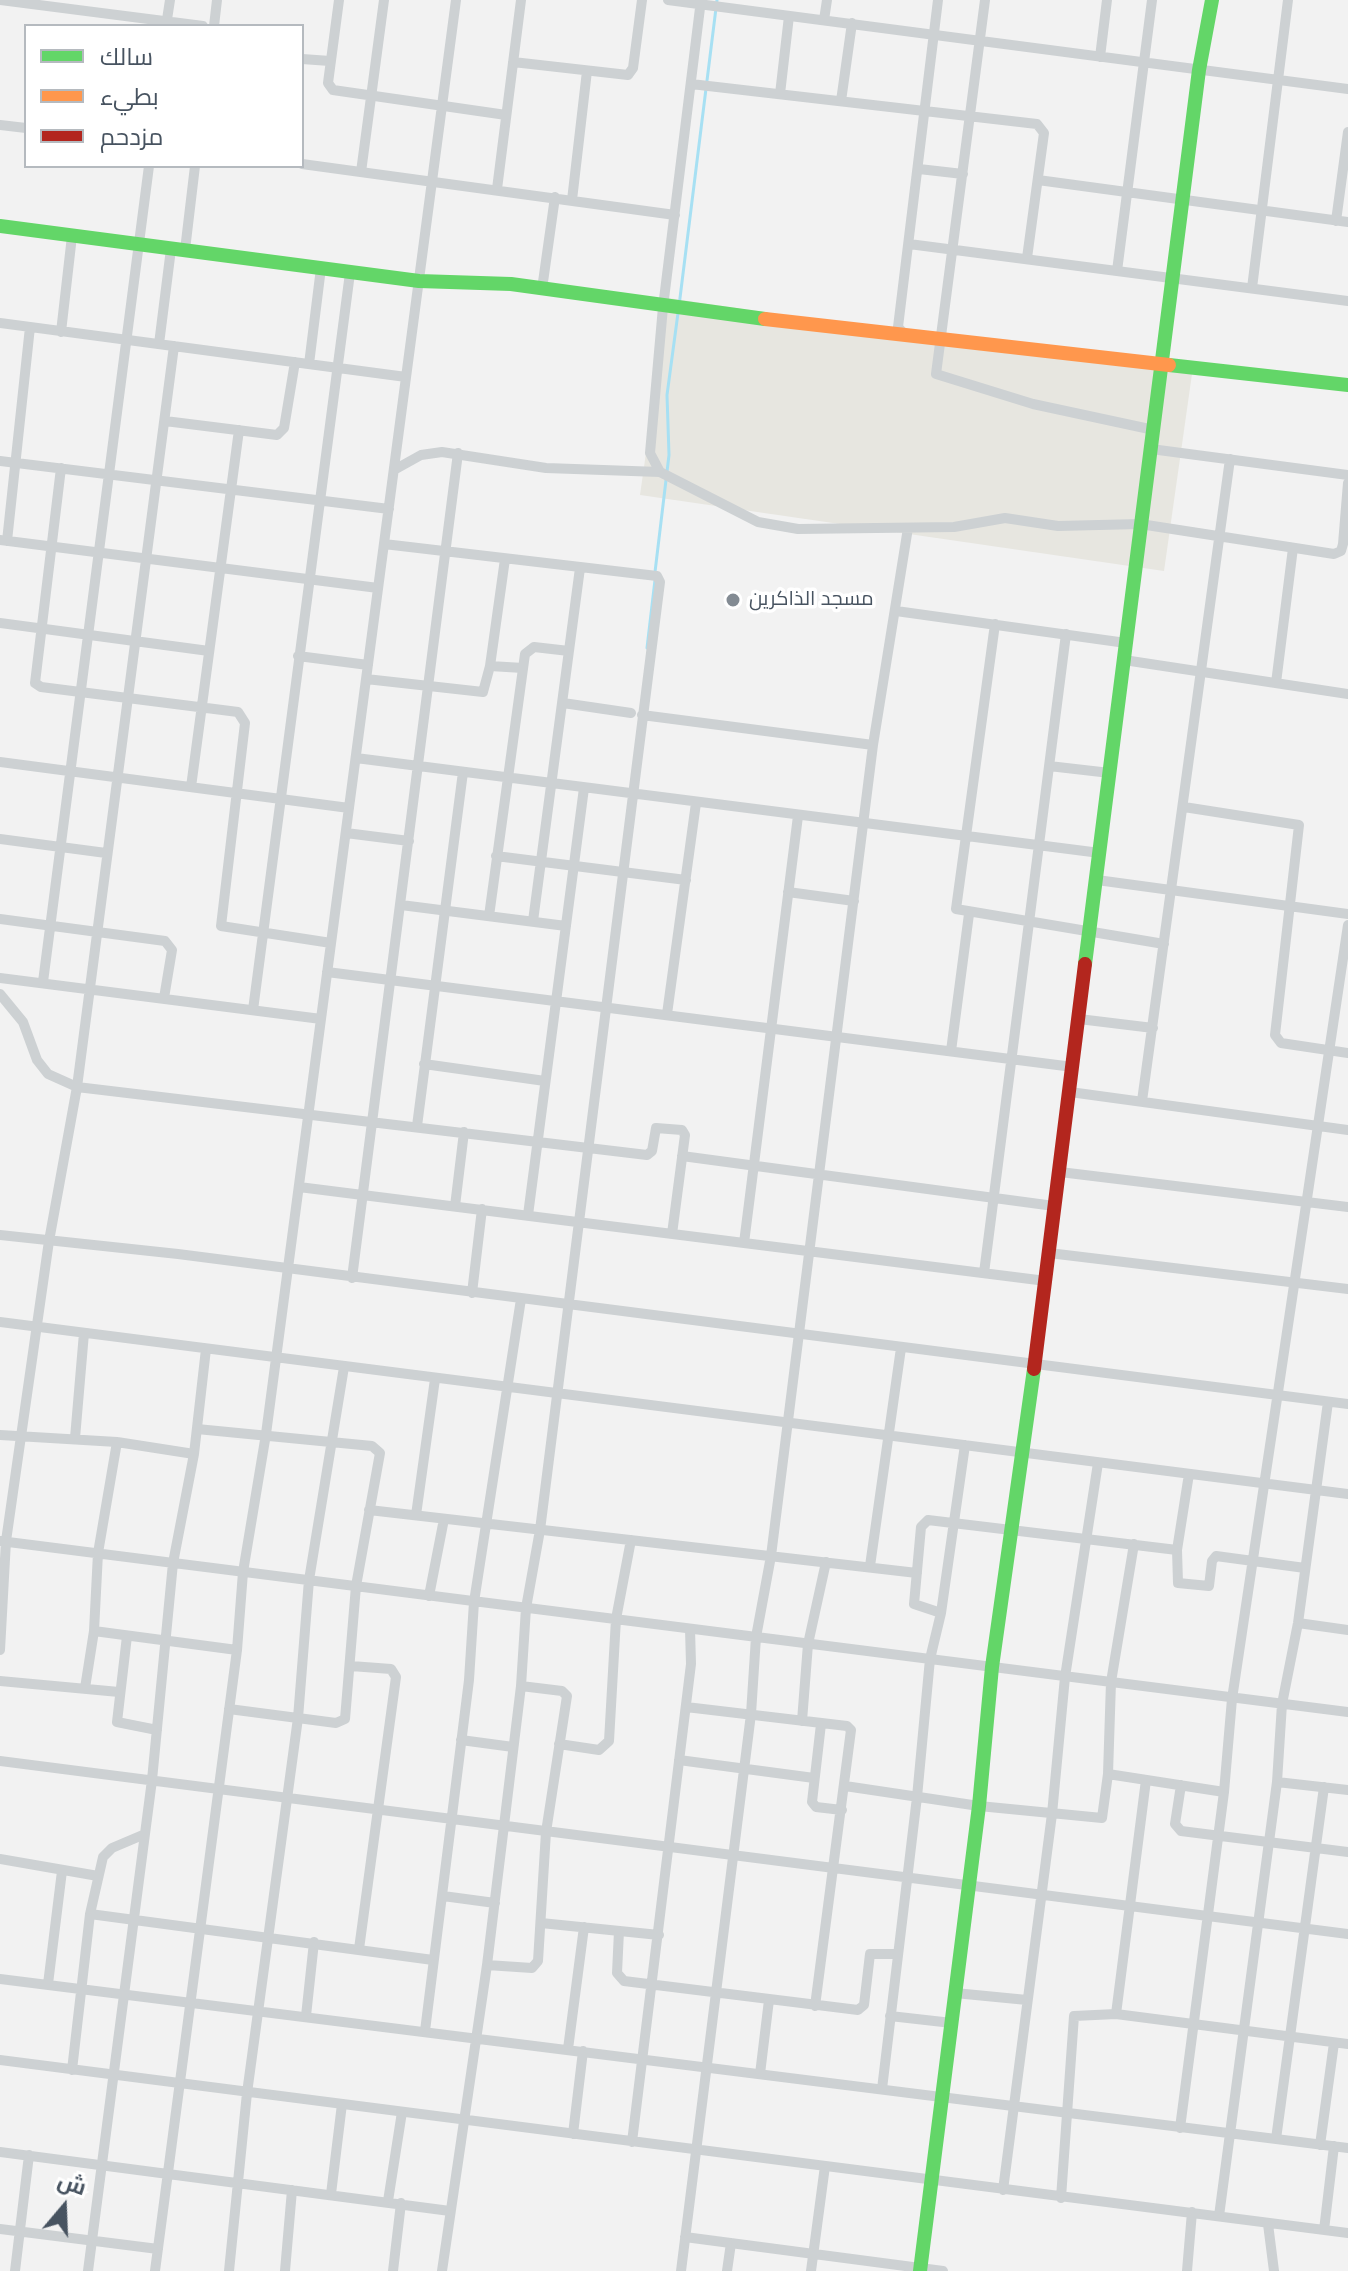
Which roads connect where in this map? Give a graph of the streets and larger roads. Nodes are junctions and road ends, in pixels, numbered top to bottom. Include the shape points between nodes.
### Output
1 (0, 0) edge
2 (170, 0) edge
3 (217, 0) edge
4 (339, 0) edge
5 (384, 0) edge
6 (456, 0) edge
7 (521, 0) edge
8 (642, 0) edge
9 (668, 0) edge
10 (827, 0) edge
11 (938, 0) edge
12 (985, 0) edge
13 (1107, 0) edge
14 (1152, 0) edge
15 (1212, 0) edge
16 (1288, 0) edge
17 (701, 2) edge
18 (42, 3) edge
19 (764, 6) edge
20 (789, 16) junction
21 (824, 20) junction
22 (852, 23) junction
23 (166, 24) edge
24 (214, 24) edge
25 (933, 35) junction
26 (979, 40) junction
27 (1100, 57) junction
28 (304, 59) edge
29 (330, 61) junction
30 (513, 62) junction
31 (1144, 62) junction
32 (1199, 70) junction
33 (587, 71) junction
34 (1279, 80) junction
35 (691, 84) junction
36 (1348, 89) edge
37 (780, 94) junction
38 (372, 96) junction
39 (841, 101) junction
40 (441, 106) junction
41 (924, 110) junction
42 (506, 115) junction
43 (971, 116) junction
44 (0, 125) edge
45 (24, 128) edge
46 (1348, 132) edge
47 (304, 164) edge
48 (149, 168) edge
49 (195, 168) edge
50 (919, 169) junction
51 (361, 172) junction
52 (963, 174) junction
53 (1038, 180) junction
54 (432, 181) junction
55 (497, 189) junction
56 (1127, 194) junction
57 (555, 197) junction
58 (572, 200) junction
59 (1182, 202) junction
60 (1262, 212) junction
61 (675, 215) junction
62 (1342, 221) edge
63 (0, 226) edge
64 (72, 236) junction
65 (139, 244) junction
66 (909, 244) junction
67 (952, 249) junction
68 (178, 250) junction
69 (1027, 258) junction
70 (321, 268) junction
71 (1117, 271) junction
72 (350, 273) junction
73 (1173, 278) junction
74 (419, 281) junction
75 (1252, 288) junction
76 (542, 289) junction
77 (1348, 301) edge
78 (663, 307) junction
79 (0, 323) edge
80 (30, 327) junction
81 (61, 332) junction
82 (905, 335) junction
83 (940, 339) junction
84 (127, 340) junction
85 (159, 344) junction
86 (174, 346) junction
87 (1163, 361) junction
88 (295, 362) junction
89 (309, 364) junction
90 (338, 368) junction
91 (406, 377) junction
92 (1348, 385) edge
93 (165, 421) junction
94 (239, 430) junction
95 (1154, 430) junction
96 (1151, 449) junction
97 (458, 453) junction
98 (1230, 459) junction
99 (0, 461) edge
100 (17, 463) junction
101 (61, 468) junction
102 (394, 470) junction
103 (660, 472) junction
104 (109, 473) junction
105 (1348, 475) edge
106 (157, 479) junction
107 (1348, 483) edge
108 (231, 489) junction
109 (320, 499) junction
110 (389, 509) junction
111 (1140, 524) junction
112 (908, 528) junction
113 (1219, 537) junction
114 (4, 540) edge
115 (384, 544) junction
116 (50, 546) junction
117 (1293, 548) junction
118 (444, 551) junction
119 (99, 552) junction
120 (145, 558) junction
121 (505, 559) junction
122 (221, 568) junction
123 (580, 568) junction
124 (309, 580) junction
125 (378, 588) junction
126 (896, 611) junction
127 (0, 623) edge
128 (995, 624) junction
129 (41, 629) junction
130 (1066, 634) junction
131 (88, 635) junction
132 (134, 641) junction
133 (1126, 643) junction
134 (209, 651) junction
135 (569, 651) junction
136 (298, 656) junction
137 (1124, 660) junction
138 (368, 665) junction
139 (490, 666) junction
140 (523, 668) junction
141 (1202, 671) junction
142 (366, 679) junction
143 (1276, 683) junction
144 (427, 686) junction
145 (81, 692) junction
146 (1348, 694) edge
147 (127, 698) junction
148 (563, 703) junction
149 (201, 707) junction
150 (637, 714) junction
151 (873, 745) junction
152 (356, 758) junction
153 (0, 762) edge
154 (418, 766) junction
155 (1049, 766) junction
156 (70, 771) junction
157 (463, 772) junction
158 (1110, 773) junction
159 (117, 777) junction
160 (508, 778) junction
161 (552, 783) junction
162 (191, 787) junction
163 (584, 788) junction
164 (235, 793) junction
165 (631, 794) junction
166 (282, 798) junction
167 (696, 803) junction
168 (1184, 807) junction
169 (349, 808) junction
170 (798, 816) junction
171 (864, 824) junction
172 (346, 833) junction
173 (964, 835) junction
174 (0, 839) edge
175 (409, 841) junction
176 (1039, 844) junction
177 (60, 847) junction
178 (106, 853) junction
179 (1100, 853) junction
180 (496, 856) junction
181 (541, 861) junction
182 (574, 866) junction
183 (622, 872) junction
184 (686, 880) junction
185 (1097, 880) junction
186 (1172, 891) junction
187 (788, 892) junction
188 (854, 901) junction
189 (401, 905) junction
190 (1289, 907) junction
191 (444, 910) junction
192 (969, 914) junction
193 (1348, 914) edge
194 (489, 916) junction
195 (0, 919) edge
196 (533, 921) junction
197 (1029, 924) junction
198 (1348, 925) edge
199 (50, 926) junction
200 (566, 926) junction
201 (97, 932) junction
202 (1090, 933) junction
203 (263, 934) junction
204 (331, 943) junction
205 (1164, 944) junction
206 (327, 972) junction
207 (0, 978) edge
208 (391, 980) junction
209 (43, 982) junction
210 (435, 986) junction
211 (90, 989) junction
212 (0, 994) edge
213 (164, 998) junction
214 (557, 1001) junction
215 (605, 1007) junction
216 (253, 1010) junction
217 (667, 1014) junction
218 (321, 1019) junction
219 (1079, 1019) junction
220 (1153, 1028) junction
221 (772, 1029) junction
222 (837, 1037) junction
223 (951, 1051) junction
224 (1331, 1051) junction
225 (1348, 1053) edge
226 (1010, 1059) junction
227 (424, 1064) junction
228 (1073, 1067) junction
229 (545, 1081) junction
230 (77, 1087) junction
231 (1070, 1092) junction
232 (1142, 1101) junction
233 (309, 1113) junction
234 (372, 1121) junction
235 (417, 1126) junction
236 (1320, 1126) junction
237 (1348, 1130) edge
238 (464, 1132) junction
239 (537, 1141) junction
240 (587, 1147) junction
241 (682, 1156) junction
242 (754, 1166) junction
243 (1060, 1172) junction
244 (818, 1173) junction
245 (299, 1187) junction
246 (363, 1195) junction
247 (993, 1198) junction
248 (1308, 1202) junction
249 (455, 1206) junction
250 (1054, 1206) junction
251 (1348, 1207) edge
252 (482, 1209) junction
253 (528, 1215) junction
254 (578, 1222) junction
255 (672, 1234) junction
256 (0, 1235) edge
257 (49, 1241) junction
258 (744, 1243) junction
259 (810, 1251) junction
260 (1049, 1253) junction
261 (288, 1270) junction
262 (984, 1273) junction
263 (352, 1278) junction
264 (1046, 1281) junction
265 (1294, 1282) junction
266 (1348, 1289) edge
267 (472, 1293) junction
268 (521, 1299) junction
269 (567, 1305) junction
270 (0, 1322) edge
271 (38, 1327) junction
272 (84, 1333) junction
273 (799, 1335) junction
274 (901, 1348) junction
275 (206, 1349) junction
276 (276, 1358) junction
277 (1035, 1364) junction
278 (344, 1367) junction
279 (435, 1379) junction
280 (510, 1387) junction
281 (556, 1393) junction
282 (1276, 1396) junction
283 (1328, 1402) junction
284 (1348, 1404) edge
285 (788, 1423) junction
286 (197, 1429) junction
287 (266, 1434) junction
288 (0, 1435) edge
289 (890, 1436) junction
290 (23, 1437) junction
291 (75, 1438) junction
292 (334, 1441) junction
293 (117, 1442) junction
294 (965, 1445) junction
295 (1024, 1453) junction
296 (194, 1454) junction
297 (1098, 1463) junction
298 (1189, 1474) junction
299 (1264, 1485) junction
300 (1316, 1490) junction
301 (1348, 1494) edge
302 (369, 1510) junction
303 (416, 1515) junction
304 (444, 1519) junction
305 (954, 1523) junction
306 (488, 1524) junction
307 (540, 1530) junction
308 (1014, 1530) junction
309 (1089, 1539) junction
310 (631, 1540) junction
311 (3, 1541) edge
312 (1134, 1544) junction
313 (1177, 1550) junction
314 (98, 1553) junction
315 (771, 1556) junction
316 (826, 1562) junction
317 (173, 1563) junction
318 (1254, 1563) junction
319 (870, 1566) junction
320 (1305, 1568) junction
321 (243, 1572) junction
322 (917, 1573) junction
323 (309, 1580) junction
324 (356, 1586) junction
325 (429, 1596) junction
326 (474, 1602) junction
327 (526, 1608) junction
328 (941, 1613) junction
329 (616, 1619) junction
330 (2, 1623) edge
331 (1298, 1623) junction
332 (690, 1629) junction
333 (1348, 1630) edge
334 (94, 1631) junction
335 (127, 1636) junction
336 (756, 1637) junction
337 (167, 1641) junction
338 (808, 1644) junction
339 (0, 1650) edge
340 (237, 1650) junction
341 (930, 1659) junction
342 (351, 1666) junction
343 (992, 1667) junction
344 (1065, 1677) junction
345 (0, 1681) edge
346 (1111, 1682) junction
347 (521, 1686) junction
348 (85, 1688) junction
349 (119, 1692) junction
350 (1232, 1699) junction
351 (1282, 1704) junction
352 (686, 1707) junction
353 (229, 1709) junction
354 (1348, 1712) edge
355 (751, 1714) junction
356 (298, 1718) junction
357 (802, 1721) junction
358 (821, 1724) junction
359 (157, 1730) junction
360 (461, 1740) junction
361 (559, 1744) junction
362 (513, 1747) junction
363 (679, 1760) junction
364 (0, 1761) edge
365 (744, 1769) junction
366 (1108, 1774) junction
367 (814, 1778) junction
368 (152, 1780) junction
369 (1146, 1780) junction
370 (1277, 1782) junction
371 (1181, 1785) junction
372 (845, 1786) junction
373 (1324, 1787) junction
374 (219, 1789) junction
375 (1348, 1790) edge
376 (1224, 1792) junction
377 (917, 1797) junction
378 (285, 1798) junction
379 (979, 1806) junction
380 (376, 1810) junction
381 (842, 1810) junction
382 (1052, 1814) junction
383 (452, 1819) junction
384 (504, 1826) junction
385 (546, 1832) junction
386 (145, 1834) junction
387 (1218, 1838) junction
388 (1269, 1843) junction
389 (669, 1846) junction
390 (1314, 1848) junction
391 (1348, 1852) edge
392 (734, 1855) junction
393 (0, 1859) edge
394 (833, 1868) junction
395 (62, 1871) junction
396 (98, 1876) junction
397 (907, 1878) junction
398 (969, 1885) junction
399 (1041, 1895) junction
400 (443, 1896) junction
401 (495, 1903) junction
402 (1131, 1906) junction
403 (90, 1914) junction
404 (1208, 1917) junction
405 (134, 1920) junction
406 (1258, 1922) junction
407 (541, 1923) junction
408 (584, 1927) junction
409 (1304, 1928) junction
410 (200, 1929) junction
411 (619, 1931) junction
412 (1348, 1934) edge
413 (659, 1935) junction
414 (268, 1936) junction
415 (314, 1942) junction
416 (359, 1949) junction
417 (897, 1954) junction
418 (433, 1960) junction
419 (487, 1965) junction
420 (0, 1979) edge
421 (48, 1984) junction
422 (651, 1985) junction
423 (81, 1986) junction
424 (124, 1992) junction
425 (716, 1993) junction
426 (955, 1993) junction
427 (769, 2000) junction
428 (1027, 2000) junction
429 (191, 2001) junction
430 (815, 2006) junction
431 (259, 2011) junction
432 (1116, 2014) junction
433 (306, 2016) junction
434 (890, 2016) junction
435 (952, 2023) junction
436 (1194, 2026) junction
437 (425, 2031) junction
438 (1243, 2031) junction
439 (1289, 2036) junction
440 (477, 2038) junction
441 (1334, 2043) junction
442 (1348, 2044) edge
443 (568, 2049) junction
444 (583, 2051) junction
445 (643, 2059) junction
446 (0, 2060) edge
447 (707, 2067) junction
448 (72, 2070) junction
449 (760, 2074) junction
450 (114, 2076) junction
451 (180, 2084) junction
452 (882, 2089) junction
453 (247, 2093) junction
454 (942, 2097) junction
455 (342, 2104) junction
456 (1015, 2105) junction
457 (402, 2112) junction
458 (1066, 2113) junction
459 (465, 2120) junction
460 (1180, 2128) junction
461 (1230, 2133) junction
462 (573, 2134) junction
463 (1276, 2139) junction
464 (632, 2142) junction
465 (1320, 2145) junction
466 (1334, 2146) junction
467 (1348, 2148) edge
468 (696, 2150) junction
469 (0, 2152) edge
470 (29, 2155) junction
471 (102, 2164) junction
472 (825, 2166) junction
473 (168, 2173) junction
474 (932, 2180) junction
475 (239, 2182) junction
476 (292, 2190) junction
477 (1003, 2190) junction
478 (331, 2194) junction
479 (1061, 2198) junction
480 (388, 2201) junction
481 (401, 2203) junction
482 (450, 2211) junction
483 (1192, 2212) junction
484 (1219, 2216) junction
485 (1268, 2224) junction
486 (0, 2229) edge
487 (1324, 2230) junction
488 (20, 2232) junction
489 (1348, 2233) edge
490 (685, 2237) junction
491 (93, 2241) junction
492 (731, 2243) junction
493 (158, 2249) junction
494 (814, 2254) junction
495 (857, 2265) edge
496 (920, 2269) edge
497 (15, 2271) edge
498 (88, 2271) edge
499 (155, 2271) edge
500 (229, 2271) edge
501 (285, 2271) edge
502 (393, 2271) edge
503 (442, 2271) edge
504 (681, 2271) edge
505 (727, 2271) edge
506 (811, 2271) edge
507 (943, 2271) edge
508 (1187, 2271) edge
509 (1274, 2271) edge

1 - 18 street
2 - 23 street
3 - 24 street
4 - 29 street
5 - 38 street
6 - 40 street
7 - 30 street
8 - 33 street via 632,72
9 - 17 street
10 - 21 street
11 - 25 street
12 - 26 street
13 - 27 street
14 - 31 street
15 - 32 street
16 - 34 street
17 - 19 street
17 - 35 street
18 - 23 street
19 - 20 street
20 - 21 street
20 - 37 street
21 - 22 street
22 - 25 street
22 - 39 street
25 - 26 street
25 - 41 street
26 - 27 street
26 - 43 street
27 - 31 street
28 - 29 street
29 - 38 street via 328,83 333,90
30 - 33 street
30 - 42 street
31 - 32 street
31 - 56 street
32 - 34 street
32 - 59 street
33 - 58 street
34 - 36 street
34 - 60 street
35 - 37 street
35 - 61 street
37 - 39 street
38 - 40 street
38 - 51 street
39 - 41 street
40 - 42 street
40 - 54 street
41 - 43 street
41 - 50 street
42 - 55 street
43 - 52 street
43 - 53 street via 1042,128
44 - 45 street
46 - 62 street
47 - 51 street
48 - 65 street
49 - 68 street
50 - 52 street
50 - 66 street
51 - 54 street
52 - 67 street
53 - 56 street
53 - 69 street
54 - 55 street
54 - 74 street
55 - 57 street
56 - 59 street
56 - 71 street
57 - 58 street
57 - 76 street
58 - 61 street
59 - 60 street
59 - 73 street
60 - 62 street
60 - 75 street
61 - 78 street
63 - 64 street
64 - 65 street
64 - 81 street
65 - 68 street
65 - 84 street
66 - 67 street
66 - 82 street via 898,327
67 - 69 street
67 - 83 street
68 - 70 street
68 - 85 street
69 - 71 street
70 - 72 street
70 - 89 street
71 - 73 street
72 - 74 street
72 - 90 street
73 - 75 street
73 - 87 street
74 - 76 street
74 - 91 street
75 - 77 street
76 - 78 street
78 - 82 street
78 - 103 street via 650,453
79 - 80 street
80 - 81 street
80 - 100 street
81 - 84 street
82 - 83 street
83 - 87 street
83 - 95 street via 935,369 941,377
84 - 85 street
84 - 104 street
85 - 86 street
86 - 88 street
86 - 93 street
87 - 92 street
87 - 95 street
88 - 89 street
88 - 94 street via 281,432
89 - 90 street
90 - 91 street
90 - 109 street
91 - 102 street
93 - 94 street
93 - 106 street
94 - 108 street
95 - 96 street
96 - 98 street
96 - 111 street
97 - 102 street via 421,455
97 - 103 street via 546,468
97 - 118 street
98 - 105 street
98 - 113 street
99 - 100 street
100 - 101 street
100 - 114 street
101 - 104 street
101 - 116 street
102 - 110 street
103 - 112 street via 758,522 798,529
104 - 106 street
104 - 119 street
106 - 108 street
106 - 120 street
107 - 117 street via 1341,551
108 - 109 street
108 - 122 street
109 - 110 street
109 - 124 street
110 - 115 street
111 - 112 street via 1058,526 1005,518
111 - 113 street
111 - 133 street
112 - 126 street
113 - 117 street
113 - 141 street
114 - 116 street
115 - 118 street
115 - 125 street
116 - 119 street
116 - 129 street
117 - 143 street
118 - 121 street
118 - 144 street
119 - 120 street
119 - 131 street
120 - 122 street
120 - 132 street
121 - 123 street
121 - 139 street
122 - 124 street
122 - 134 street
123 - 135 street
123 - 150 street via 660,579
124 - 125 street
124 - 136 street
125 - 138 street
126 - 128 street
126 - 151 street
127 - 129 street
128 - 130 street
128 - 173 street
129 - 131 street
129 - 145 street via 35,683
130 - 133 street
130 - 155 street
131 - 132 street
131 - 145 street
132 - 134 street
132 - 147 street
133 - 137 street
134 - 149 street
135 - 140 street via 534,647 525,654
135 - 148 street
136 - 138 street
136 - 166 street
137 - 141 street
137 - 158 street
138 - 142 street
139 - 140 street
139 - 144 street via 483,692
140 - 160 street
141 - 143 street
141 - 168 street
142 - 144 street
142 - 152 street
143 - 146 street
144 - 154 street
145 - 147 street
145 - 156 street
147 - 149 street
147 - 159 street
148 - 150 street
148 - 161 street
149 - 162 street
149 - 164 street via 244,717
150 - 151 street
150 - 165 street
151 - 171 street
152 - 154 street
152 - 169 street
153 - 156 street
154 - 157 street
154 - 175 street
155 - 158 street
155 - 176 street
156 - 159 street
156 - 177 street
157 - 160 street
157 - 191 street
158 - 179 street
159 - 162 street
159 - 178 street
160 - 161 street
160 - 180 street
161 - 163 street
161 - 181 street
162 - 164 street
163 - 165 street
163 - 182 street
164 - 166 street
164 - 203 street via 220,923
165 - 167 street
165 - 183 street
166 - 169 street
166 - 203 street
167 - 170 street
167 - 184 street
168 - 186 street
168 - 190 street via 1299,825
169 - 172 street
170 - 171 street
170 - 187 street
171 - 173 street
171 - 188 street
172 - 175 street
172 - 204 street
173 - 176 street
173 - 192 street via 955,905
174 - 177 street
175 - 189 street
176 - 179 street
176 - 197 street
177 - 178 street
177 - 199 street
178 - 201 street
179 - 185 street
180 - 181 street
180 - 194 street
181 - 182 street
181 - 196 street
182 - 183 street
182 - 200 street
183 - 184 street
183 - 215 street
184 - 217 street
185 - 186 street
185 - 202 street
186 - 190 street
186 - 205 street
187 - 188 street
187 - 221 street
188 - 222 street
189 - 191 street
189 - 208 street
190 - 193 street
190 - 224 street via 1275,1035 1281,1043
191 - 194 street
191 - 210 street
192 - 197 street
192 - 223 street
194 - 196 street
195 - 199 street
196 - 200 street
197 - 202 street
197 - 226 street
198 - 224 street
199 - 201 street
199 - 209 street
200 - 214 street
201 - 211 street
201 - 213 street via 169,945
202 - 205 street
202 - 219 street
203 - 204 street
203 - 216 street
204 - 206 street
205 - 220 street
206 - 208 street
206 - 218 street
207 - 209 street
208 - 210 street
208 - 234 street
209 - 211 street
210 - 214 street
210 - 227 street
211 - 213 street
211 - 230 street
212 - 230 street via 23,1022 43,1069
213 - 216 street
214 - 215 street
214 - 229 street
215 - 217 street
215 - 240 street
216 - 218 street
217 - 221 street
218 - 233 street
219 - 220 street
219 - 228 street
220 - 232 street
221 - 222 street
221 - 242 street
222 - 223 street
222 - 244 street
223 - 226 street
224 - 225 street
224 - 236 street
226 - 228 street
226 - 247 street
227 - 229 street
227 - 235 street
228 - 231 street
229 - 239 street
230 - 233 street
230 - 257 street
231 - 232 street
231 - 243 street
232 - 236 street
233 - 234 street
233 - 245 street
234 - 235 street
234 - 246 street
235 - 238 street
236 - 237 street
236 - 248 street
238 - 239 street
238 - 249 street
239 - 240 street
239 - 253 street
240 - 241 street via 647,1155 659,1127 684,1132
240 - 254 street
241 - 242 street
241 - 255 street
242 - 244 street
242 - 258 street
243 - 248 street
243 - 250 street
244 - 247 street
244 - 259 street
245 - 246 street
245 - 261 street
246 - 249 street
246 - 263 street
247 - 250 street
247 - 262 street
248 - 251 street
248 - 265 street
249 - 252 street
250 - 260 street
252 - 253 street
252 - 267 street
253 - 254 street
254 - 255 street
254 - 269 street
255 - 258 street
256 - 257 street
257 - 261 street
257 - 271 street
258 - 259 street
259 - 262 street
259 - 273 street
260 - 264 street
260 - 265 street
261 - 263 street
261 - 276 street
262 - 264 street
263 - 267 street
264 - 277 street
265 - 266 street
265 - 282 street
267 - 268 street
268 - 269 street
268 - 280 street
269 - 273 street
269 - 281 street
270 - 271 street
271 - 272 street
271 - 290 street
272 - 275 street
272 - 291 street
273 - 274 street
273 - 285 street
274 - 277 street
274 - 289 street
275 - 276 street
275 - 286 street
276 - 278 street
276 - 287 street
277 - 282 street
277 - 295 street
278 - 279 street
278 - 292 street
279 - 280 street
279 - 303 street
280 - 281 street
280 - 306 street
281 - 285 street
281 - 307 street
282 - 283 street
282 - 299 street
283 - 284 street
283 - 300 street
285 - 289 street
285 - 315 street
286 - 287 street
286 - 296 street
287 - 292 street
287 - 321 street
288 - 290 street
289 - 294 street
289 - 319 street
290 - 291 street
290 - 311 street
291 - 293 street
292 - 302 street via 372,1446 380,1453
292 - 323 street
293 - 296 street
293 - 314 street
294 - 295 street
294 - 305 street
295 - 297 street
295 - 308 street
296 - 317 street
297 - 298 street
297 - 309 street
298 - 299 street
298 - 313 street
299 - 300 street
299 - 318 street
300 - 301 street
300 - 320 street
302 - 303 street
302 - 324 street
303 - 304 street
304 - 306 street
304 - 325 street
305 - 308 street
305 - 322 street via 923,1522
305 - 328 street
306 - 307 street
306 - 326 street
307 - 310 street
307 - 327 street
308 - 309 street
308 - 343 street
309 - 312 street
309 - 344 street
310 - 315 street
310 - 329 street
311 - 314 street
311 - 330 street
312 - 313 street
312 - 346 street
313 - 318 street via 1176,1578 1182,1586 1209,1586 1216,1556
314 - 317 street
314 - 334 street
315 - 316 street
315 - 336 street
316 - 319 street
316 - 338 street
317 - 321 street
317 - 337 street
318 - 320 street
318 - 350 street
319 - 322 street
320 - 331 street
321 - 323 street
321 - 340 street
322 - 328 street via 914,1604
323 - 324 street
323 - 356 street
324 - 325 street
324 - 342 street
325 - 326 street
326 - 327 street
326 - 360 street
327 - 329 street
327 - 347 street
328 - 341 street
329 - 332 street
329 - 361 street via 609,1741 599,1750
330 - 339 street
331 - 333 street
331 - 351 street
332 - 336 street
332 - 352 street
334 - 335 street
334 - 348 street
335 - 337 street
335 - 349 street
336 - 338 street
336 - 355 street
337 - 340 street
337 - 359 street
338 - 341 street
338 - 357 street
340 - 353 street
341 - 343 street
341 - 377 street
342 - 356 street via 342,1722
342 - 380 street via 391,1669 396,1677
343 - 344 street
343 - 379 street
344 - 346 street
344 - 382 street
345 - 348 street
346 - 350 street
346 - 366 street
347 - 361 street via 566,1693
347 - 362 street
348 - 349 street
349 - 359 street via 118,1724
350 - 351 street
350 - 376 street
351 - 354 street
351 - 370 street
352 - 355 street
352 - 363 street
353 - 356 street
353 - 374 street
355 - 357 street
355 - 365 street
356 - 378 street
357 - 358 street
358 - 367 street
358 - 372 street via 851,1730
359 - 368 street
360 - 362 street
360 - 383 street
361 - 385 street
362 - 384 street
363 - 365 street
363 - 389 street
364 - 368 street
365 - 367 street
365 - 392 street
366 - 369 street
366 - 382 street via 1102,1818
367 - 381 street via 813,1806
368 - 374 street
368 - 386 street
369 - 371 street
369 - 402 street
370 - 373 street
370 - 388 street
371 - 376 street
371 - 387 street via 1177,1829
372 - 377 street
372 - 381 street
373 - 375 street
373 - 390 street
374 - 378 street
374 - 410 street
376 - 387 street
377 - 379 street
377 - 397 street
378 - 380 street
378 - 414 street
379 - 382 street
379 - 398 street
380 - 383 street
380 - 416 street
381 - 394 street
382 - 399 street
383 - 384 street
383 - 400 street
384 - 385 street
384 - 401 street
385 - 389 street
385 - 407 street
386 - 396 street via 106,1852
386 - 405 street
387 - 388 street
387 - 404 street
388 - 390 street
388 - 406 street
389 - 392 street
389 - 413 street
390 - 391 street
390 - 409 street
392 - 394 street
392 - 425 street
393 - 395 street
394 - 397 street
394 - 430 street
395 - 396 street
395 - 421 street
396 - 403 street
397 - 398 street
397 - 417 street
398 - 399 street
398 - 426 street
399 - 402 street
399 - 428 street
400 - 401 street
400 - 418 street
401 - 419 street
402 - 404 street
402 - 432 street
403 - 405 street
403 - 423 street
404 - 406 street
404 - 436 street
405 - 410 street
405 - 424 street
406 - 409 street
406 - 438 street
407 - 408 street
407 - 419 street via 536,1965
408 - 411 street
408 - 443 street
409 - 412 street
409 - 439 street
410 - 414 street
410 - 429 street
411 - 413 street
411 - 422 street via 619,1978
413 - 422 street
414 - 415 street
414 - 431 street
415 - 416 street
415 - 433 street
416 - 418 street
417 - 430 street via 870,1954 862,2009
417 - 434 street
418 - 437 street
419 - 440 street
420 - 421 street
421 - 423 street
422 - 425 street
422 - 445 street
423 - 424 street
423 - 448 street
424 - 429 street
424 - 450 street
425 - 427 street
425 - 447 street
426 - 428 street
426 - 435 street
427 - 430 street
427 - 449 street
428 - 456 street
429 - 431 street
429 - 451 street
431 - 433 street
431 - 453 street
432 - 436 street
432 - 458 street via 1079,2014 1071,2021
433 - 437 street
434 - 435 street
434 - 452 street
435 - 454 street
436 - 438 street
436 - 460 street
437 - 440 street
438 - 439 street
438 - 461 street
439 - 441 street
439 - 463 street
440 - 443 street
440 - 459 street
441 - 442 street
441 - 465 street
443 - 444 street
444 - 445 street
444 - 462 street
445 - 447 street
445 - 464 street
446 - 448 street
447 - 449 street
447 - 468 street
448 - 450 street
449 - 452 street
450 - 451 street
450 - 471 street
451 - 453 street
451 - 473 street
452 - 454 street
453 - 455 street
453 - 475 street
454 - 456 street
454 - 474 street
455 - 457 street
455 - 478 street
456 - 458 street
456 - 477 street
457 - 459 street
457 - 480 street
458 - 460 street
458 - 479 street
459 - 462 street
459 - 482 street
460 - 461 street
461 - 463 street
461 - 484 street
462 - 464 street
463 - 465 street
464 - 468 street
465 - 466 street
466 - 467 street
466 - 487 street
468 - 472 street
468 - 490 street
469 - 470 street
470 - 471 street
470 - 488 street
471 - 473 street
471 - 491 street
472 - 474 street
472 - 494 street
473 - 475 street
473 - 493 street
474 - 477 street
474 - 496 street
475 - 476 street
475 - 500 street
476 - 478 street
476 - 501 street
477 - 479 street
478 - 480 street
479 - 483 street
480 - 481 street
481 - 482 street
481 - 502 street
482 - 503 street
483 - 484 street
483 - 508 street
484 - 485 street
485 - 487 street
485 - 509 street
486 - 488 street
487 - 489 street
488 - 491 street
488 - 497 street
490 - 492 street
490 - 504 street
491 - 493 street
491 - 498 street
492 - 494 street
492 - 505 street
493 - 499 street
494 - 495 street
494 - 506 street
495 - 496 street
496 - 507 street

